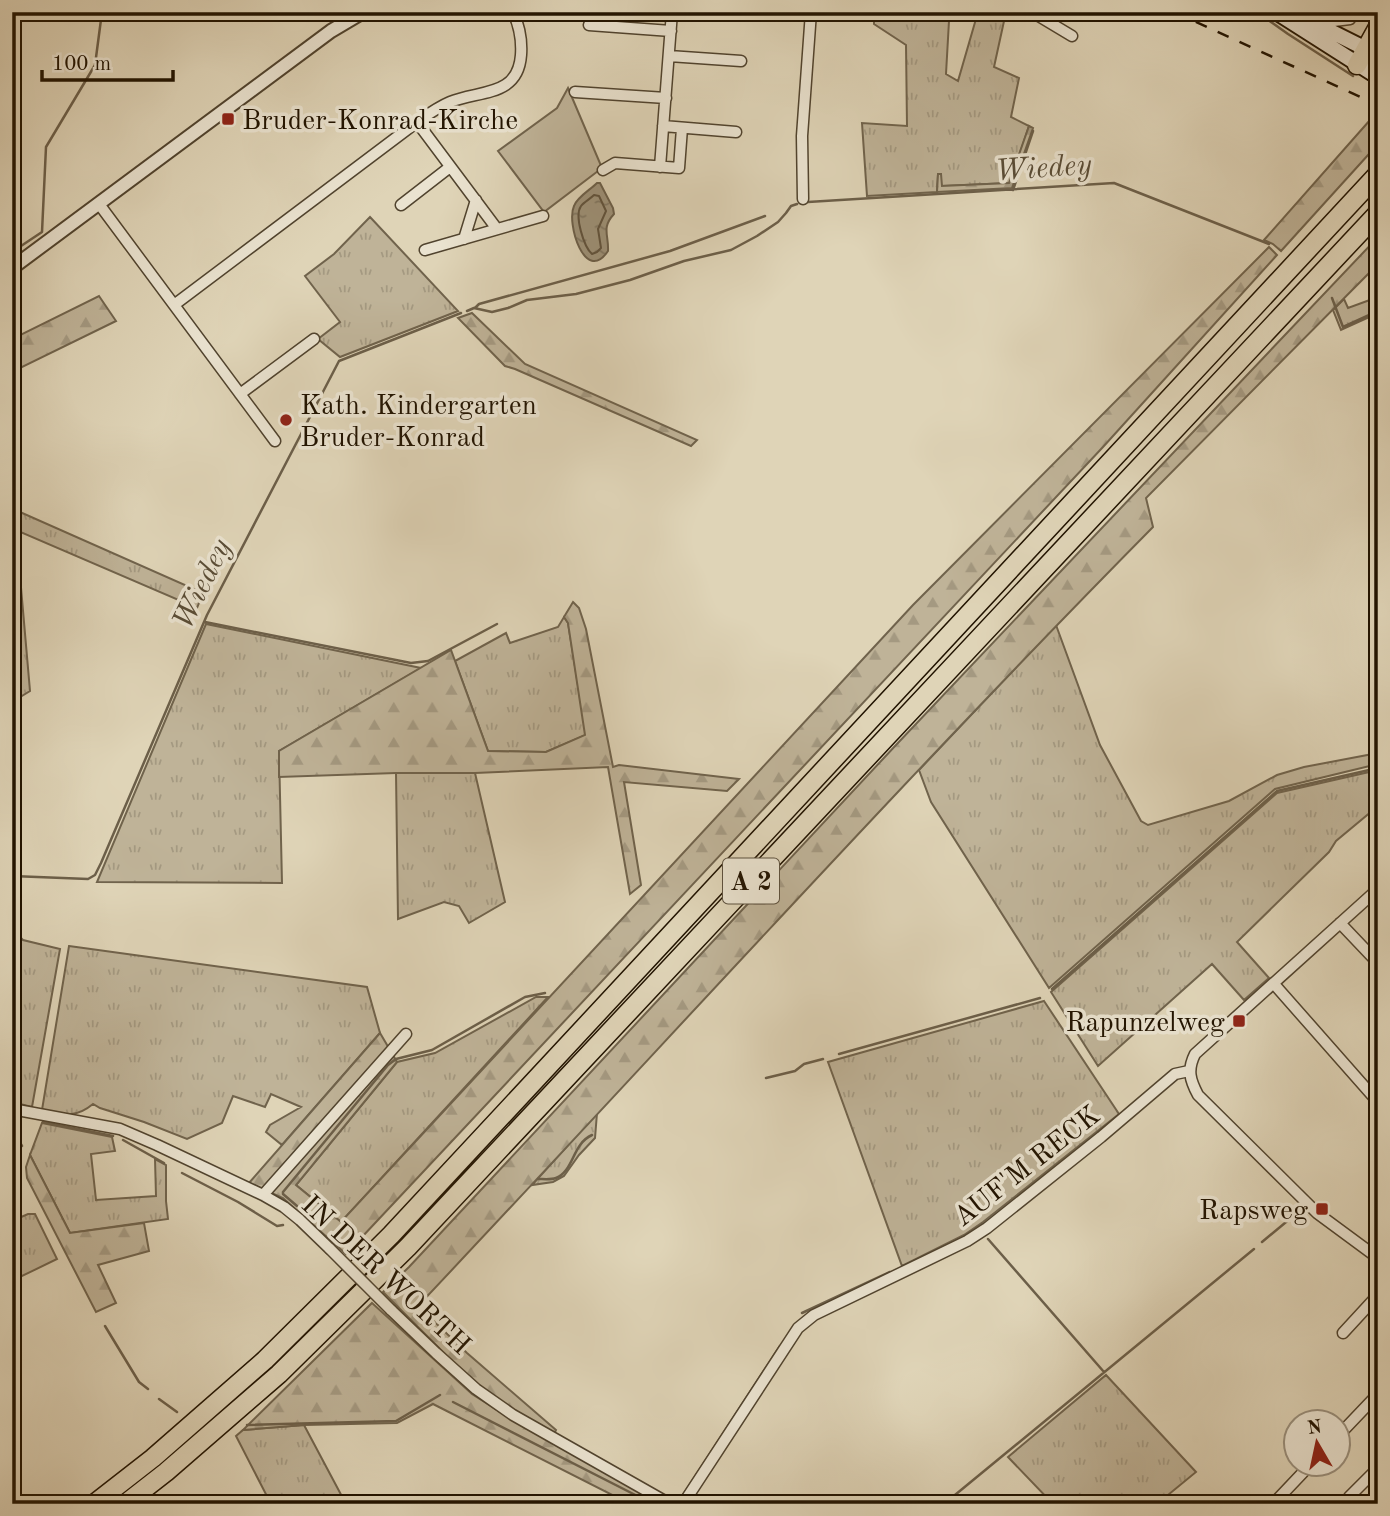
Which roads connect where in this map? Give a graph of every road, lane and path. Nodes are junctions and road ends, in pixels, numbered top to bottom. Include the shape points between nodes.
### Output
1 (363, 12) edge
2 (513, 12) edge
3 (672, 12) edge
4 (811, 12) edge
5 (1032, 12) edge
6 (1276, 12) edge
7 (1298, 12) edge
8 (1321, 12) edge
9 (1350, 19) dead end
10 (589, 25) dead end
11 (1378, 27) edge
12 (671, 31) junction
13 (1072, 36) dead end
14 (669, 56) junction
15 (1371, 60) edge
16 (741, 61) dead end
17 (575, 92) dead end
18 (666, 98) junction
19 (417, 122) junction
20 (663, 126) junction
21 (682, 128) junction
22 (736, 132) dead end
23 (450, 167) junction
24 (660, 167) junction
25 (603, 170) dead end
26 (1378, 174) edge
27 (803, 199) dead end
28 (476, 200) junction
29 (99, 204) junction
30 (401, 205) dead end
31 (1378, 213) edge
32 (543, 216) dead end
33 (497, 229) junction
34 (464, 239) junction
35 (425, 250) dead end
36 (12, 268) edge
37 (174, 305) junction
38 (314, 339) dead end
39 (240, 394) junction
40 (275, 440) dead end
41 (1378, 889) edge
42 (1340, 923) junction
43 (1378, 963) edge
44 (1274, 984) junction
45 (406, 1034) dead end
46 (1189, 1071) junction
47 (1378, 1102) edge
48 (12, 1109) edge
49 (263, 1195) junction
50 (1378, 1258) edge
51 (1378, 1295) edge
52 (1343, 1333) dead end
53 (1378, 1394) edge
54 (1352, 1421) edge
55 (1378, 1468) edge
56 (1298, 1478) edge
57 (1349, 1497) dead end
58 (94, 1504) edge
59 (125, 1504) edge
60 (670, 1504) edge
61 (683, 1504) edge
62 (1273, 1504) edge

1 - 29 street
2 - 19 street via 522,46 514,79 450,102
3 - 12 street
4 - 27 street via 802,136
5 - 13 street
6 - 15 main road
7 - 15 main road
8 - 9 street via 1334,21
10 - 12 street
11 - 15 highway
12 - 14 street
14 - 16 street
14 - 18 street
17 - 18 street
18 - 20 street
19 - 23 street
19 - 37 street
20 - 21 street
20 - 24 street
21 - 22 street
21 - 24 street via 679,168
23 - 28 street
23 - 30 street
24 - 25 street via 615,163
26 - 58 highway, A 2 via 391,1235 265,1360
28 - 33 street
28 - 34 street
29 - 36 street
29 - 37 street
31 - 59 highway, A 2 via 408,1247 279,1374
32 - 33 street
33 - 34 street
34 - 35 street
37 - 39 street
38 - 39 street
39 - 40 street
41 - 42 street, AUF'M RECK
42 - 43 street
42 - 44 street, AUF'M RECK
44 - 46 street, AUF'M RECK via 1195,1054
44 - 47 street
45 - 49 street
46 - 50 street via 1198,1095 1317,1213
46 - 61 street, AUF'M RECK via 1175,1074 988,1228 814,1315 798,1328
48 - 49 street, IN DER WORTH via 120,1129
49 - 60 street, IN DER WORTH, bridge via 292,1213 485,1395
51 - 52 street
53 - 54 street
55 - 57 street
56 - 62 street

